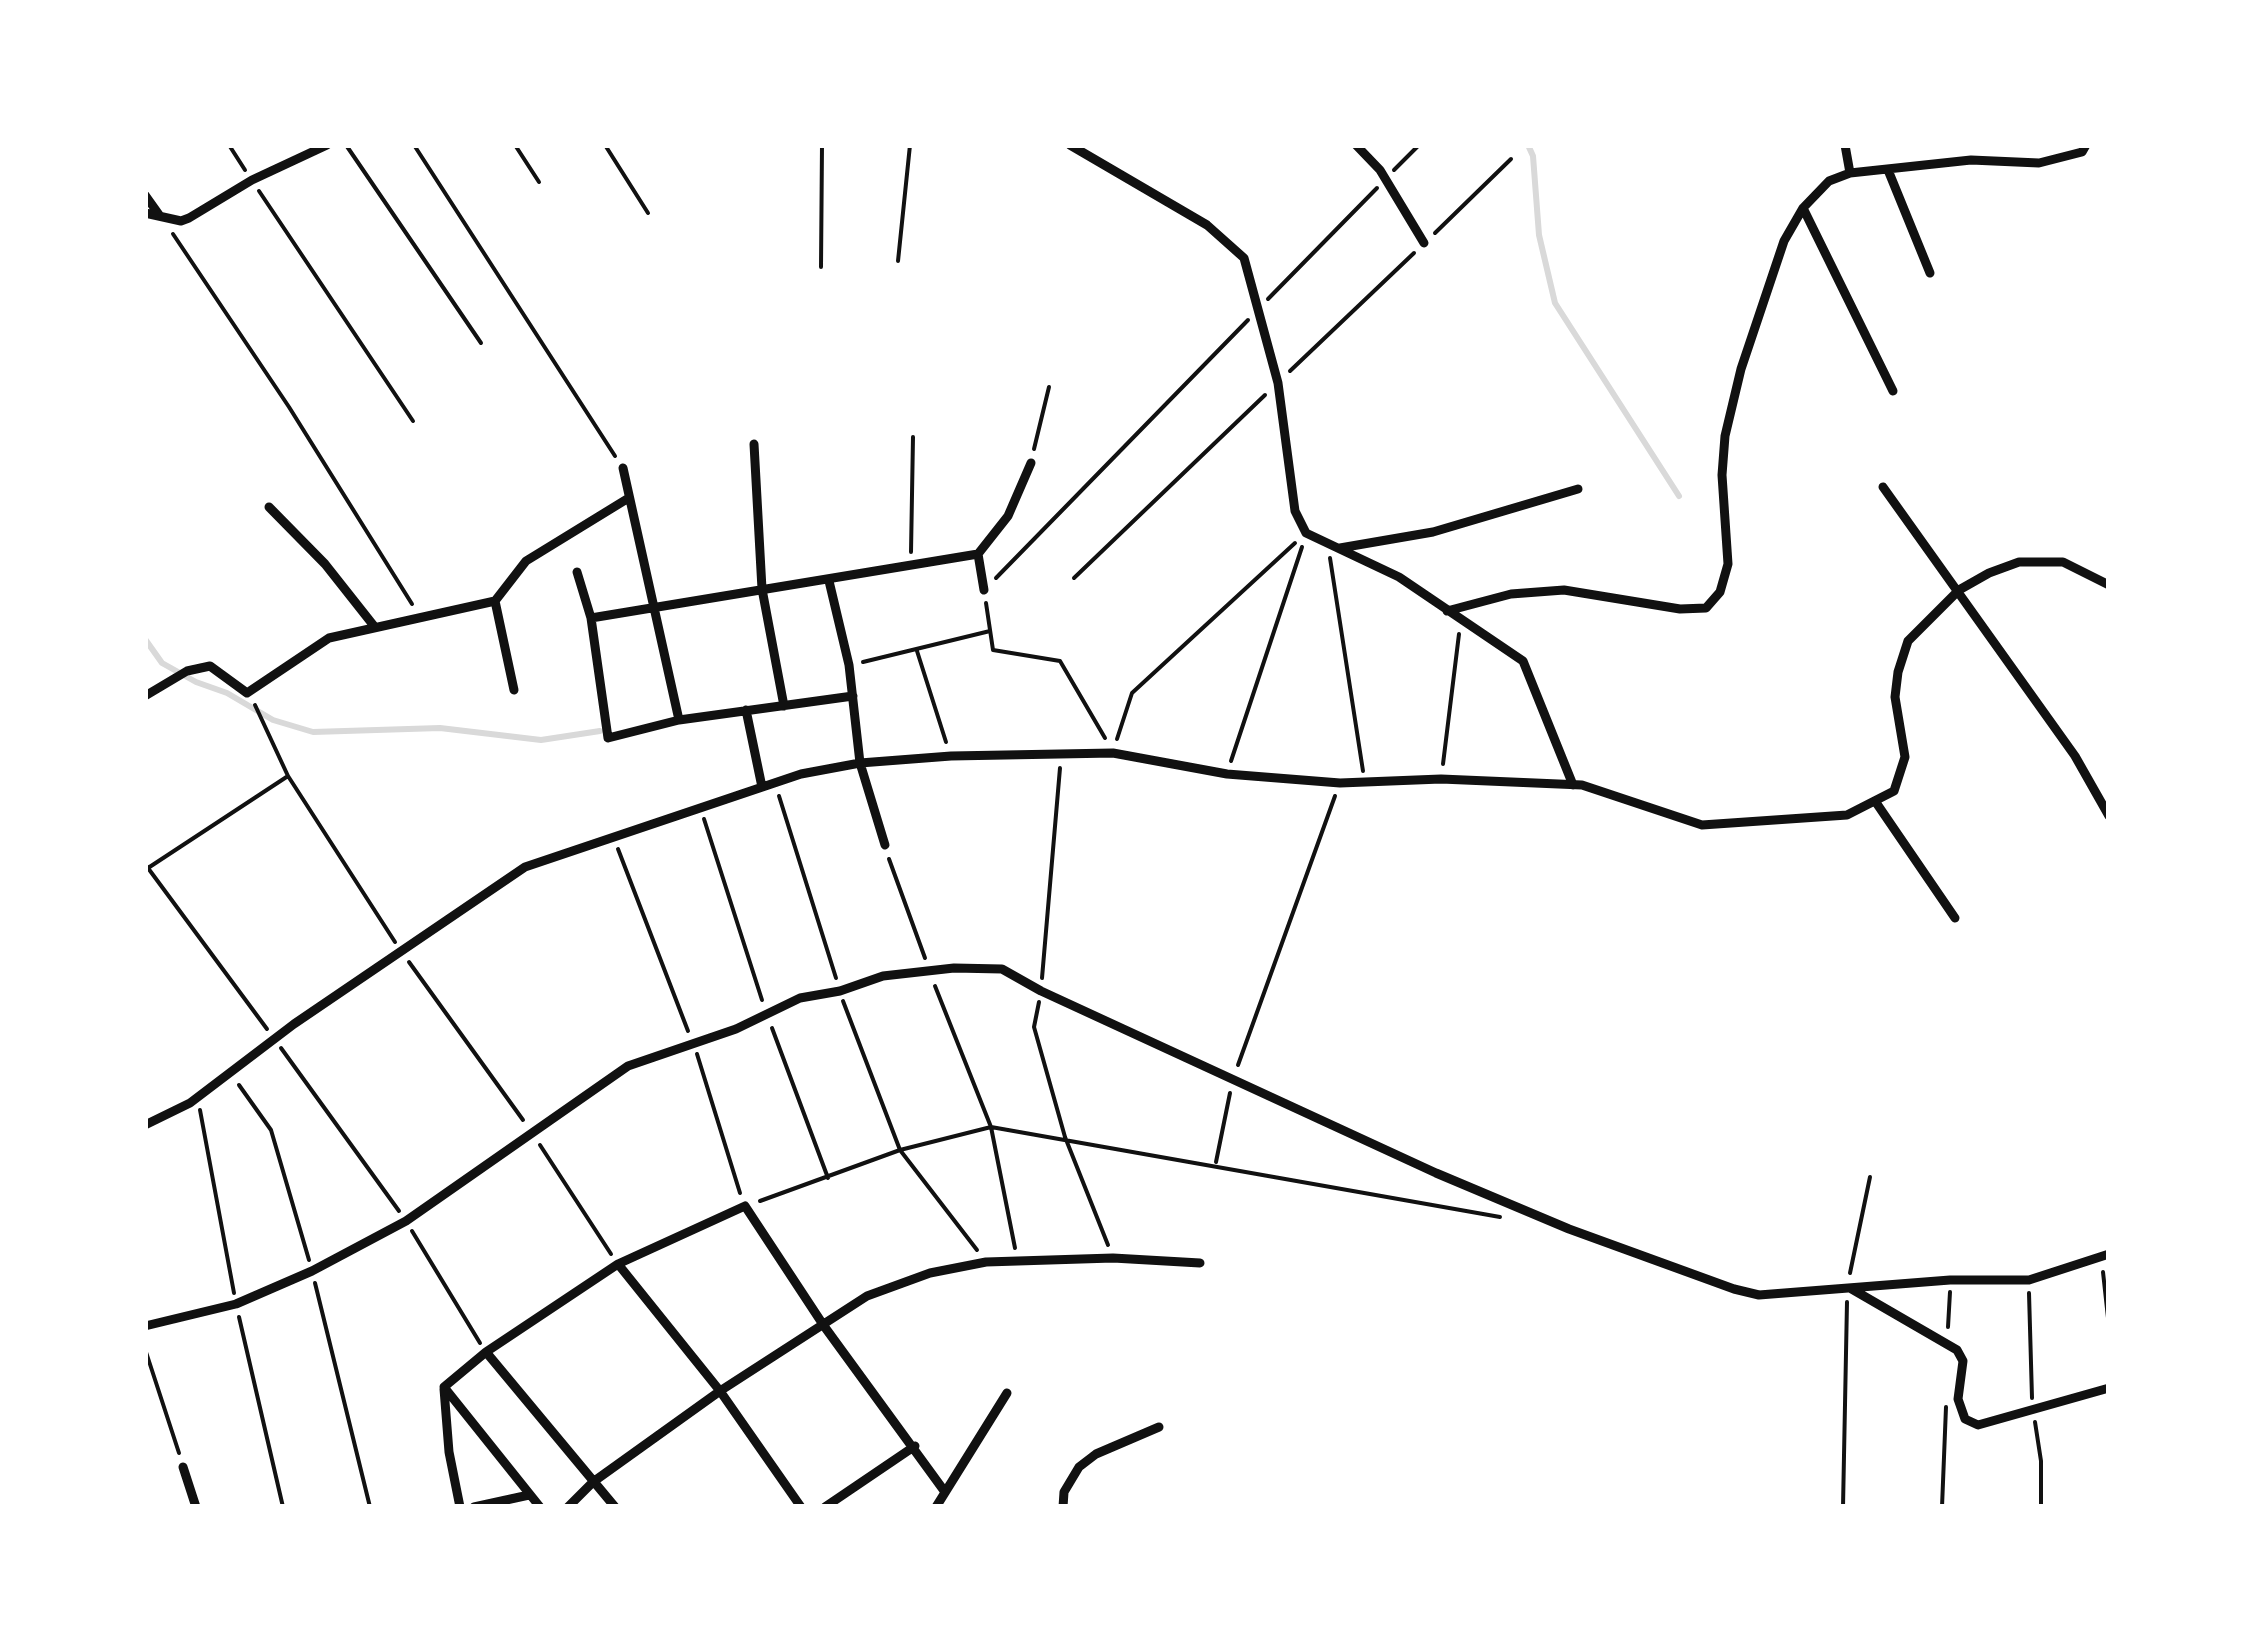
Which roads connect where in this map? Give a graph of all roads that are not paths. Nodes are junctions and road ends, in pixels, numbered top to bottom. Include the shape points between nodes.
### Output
1 (326, 145) edge
2 (1070, 145) edge
3 (1356, 145) edge
4 (1845, 145) edge
5 (2086, 145) edge
6 (1888, 170) junction
7 (1850, 173) junction
8 (145, 195) edge
9 (1803, 208) junction
10 (145, 213) edge
11 (162, 218) junction
12 (1424, 243) road end
13 (1930, 272) dead end
14 (1893, 391) dead end
15 (754, 444) dead end
16 (1031, 464) road end
17 (623, 468) road end
18 (1882, 487) dead end
19 (1578, 488) dead end
20 (627, 499) junction
21 (269, 507) dead end
22 (1340, 548) junction
23 (978, 554) junction
24 (578, 572) dead end
25 (829, 581) junction
26 (2109, 585) edge
27 (762, 589) junction
28 (984, 590) road end
29 (1959, 590) junction
30 (495, 601) junction
31 (656, 606) junction
32 (1447, 612) junction
33 (591, 618) junction
34 (374, 626) junction
35 (514, 690) dead end
36 (145, 696) edge
37 (854, 696) junction
38 (784, 706) junction
39 (746, 710) junction
40 (680, 720) junction
41 (860, 762) junction
42 (1573, 785) junction
43 (762, 786) junction
44 (1875, 802) junction
45 (2109, 816) edge
46 (884, 845) road end
47 (1955, 918) dead end
48 (145, 1126) edge
49 (2105, 1256) edge
50 (1200, 1263) dead end
51 (618, 1264) junction
52 (1848, 1287) junction
53 (145, 1326) edge
54 (824, 1326) junction
55 (486, 1352) junction
56 (444, 1386) junction
57 (2109, 1388) edge
58 (720, 1392) junction
59 (1007, 1393) dead end
60 (1160, 1427) dead end
61 (915, 1446) junction
62 (184, 1468) road end
63 (593, 1482) junction
64 (945, 1492) junction
65 (529, 1494) junction
66 (196, 1507) edge
67 (460, 1507) edge
68 (474, 1507) edge
69 (540, 1507) edge
70 (568, 1507) edge
71 (615, 1507) edge
72 (801, 1507) edge
73 (825, 1507) edge
74 (936, 1507) edge
75 (1064, 1507) edge

1 - 11 street via 189,218
2 - 22 street via 1207,225 1244,258 1278,382 1295,511 1306,532
3 - 12 street via 1386,179
4 - 7 street
5 - 6 street via 2082,152 2039,163 1972,160
6 - 7 street
6 - 13 street
7 - 9 street via 1829,181
8 - 11 street
9 - 14 street
9 - 32 street via 1760,310 1725,436 1728,564 1720,592 1706,608 1564,590 1511,594
10 - 11 street
15 - 27 street
16 - 23 street via 1008,516
17 - 20 street
18 - 29 street
19 - 22 street via 1433,532
20 - 30 street via 526,561
20 - 31 street
21 - 34 street
22 - 32 street via 1399,577
23 - 25 street
23 - 28 street
24 - 33 street
25 - 27 street
25 - 37 street
26 - 29 street via 2063,562 2019,562
27 - 31 street
27 - 38 street
29 - 44 street via 1908,642 1896,697 1905,756 1894,792
29 - 45 street
30 - 34 street
30 - 35 street
31 - 33 street
31 - 40 street
32 - 42 street via 1522,660
33 - 40 street via 608,738
34 - 36 street via 329,638 246,693 210,666 187,671
37 - 38 street
37 - 41 street
38 - 39 street
39 - 40 street
39 - 43 street
41 - 42 street via 1113,753 1227,774 1340,782 1441,778
41 - 43 street
41 - 46 street
42 - 44 street via 1702,825 1847,816
43 - 48 street via 525,868 190,1104
44 - 47 street
49 - 52 street via 2029,1280
50 - 54 street via 986,1262 867,1296
51 - 54 street via 744,1206
51 - 55 street
51 - 58 street
52 - 53 street via 1760,1294 1734,1289 1569,1229 1002,969 928,969 800,998 628,1066 406,1221 236,1304
52 - 57 street via 1958,1350 1958,1399 1965,1419 1978,1425
54 - 58 street
54 - 61 street
55 - 56 street
55 - 63 street
56 - 65 street
56 - 67 street
58 - 63 street
58 - 72 street
59 - 64 street
60 - 75 street via 1079,1467 1064,1492
61 - 64 street
61 - 73 street
62 - 66 street
63 - 70 street
63 - 71 street
64 - 74 street
65 - 68 street
65 - 69 street

